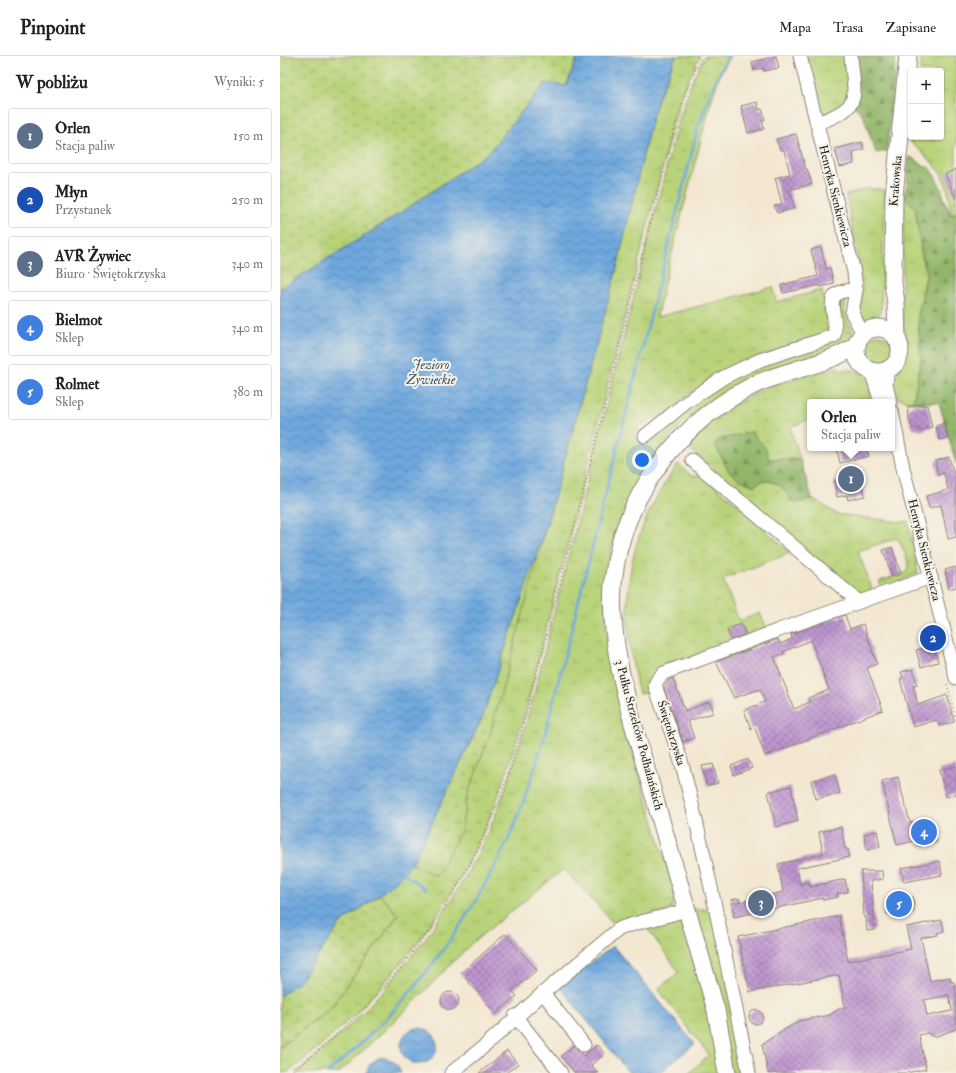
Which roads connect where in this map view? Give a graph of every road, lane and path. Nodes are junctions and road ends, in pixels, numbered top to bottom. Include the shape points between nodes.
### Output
1 (702, 56) edge
2 (800, 56) edge
3 (851, 56) edge
4 (908, 56) edge
5 (817, 123) junction
6 (893, 283) junction
7 (856, 290) junction
8 (866, 336) junction
9 (897, 340) junction
10 (811, 366) junction
11 (866, 367) junction
12 (888, 369) junction
13 (880, 399) edge
14 (889, 399) edge
15 (895, 427) edge
16 (645, 436) dead end
17 (895, 449) edge
18 (692, 460) dead end
19 (903, 468) junction
20 (931, 577) junction
21 (859, 602) junction
22 (956, 678) edge
23 (688, 909) junction
24 (542, 993) junction
25 (515, 1016) junction
26 (584, 1045) dead end
27 (290, 1073) edge
28 (451, 1073) edge
29 (561, 1073) edge
30 (727, 1073) edge
31 (749, 1073) edge

1 - 27 path via 686,90 675,126 543,651 515,754 497,806 457,886 400,968 327,1044
2 - 5 street, Henryka Sienkiewicza
3 - 5 street via 855,88 850,105 842,112
4 - 6 main road, Krakowska via 894,196
5 - 7 street, Henryka Sienkiewicza via 854,272
6 - 8 main road, Krakowska via 887,315
6 - 9 main road, Krakowska
7 - 8 street, Henryka Sienkiewicza via 852,313
7 - 16 street via 835,294 832,301 836,331 834,336 760,360 724,377 688,401
8 - 9 main road via 889,332
8 - 10 main road via 846,352
8 - 11 main road via 856,355
9 - 12 main road via 899,355
10 - 11 main road via 847,363
10 - 23 main road, 3 Pułku Strzelców Podhalańskich via 752,386 726,400 690,428 668,452 647,482 627,522 618,553 612,604 618,658 633,724
11 - 12 main road via 878,372
11 - 13 street
12 - 14 street via 886,384
15 - 19 street, Henryka Sienkiewicza
17 - 19 street, Henryka Sienkiewicza
18 - 21 street
19 - 20 street, Henryka Sienkiewicza
20 - 21 street, Świętokrzyska
20 - 22 street, Henryka Sienkiewicza
21 - 31 street, Świętokrzyska via 697,664 664,673 655,685 682,768 709,876
23 - 24 street via 618,930
23 - 30 main road, 3 Pułku Strzelców Podhalańskich via 716,1010
24 - 25 street
24 - 26 street
25 - 28 street via 487,1044
25 - 29 street

